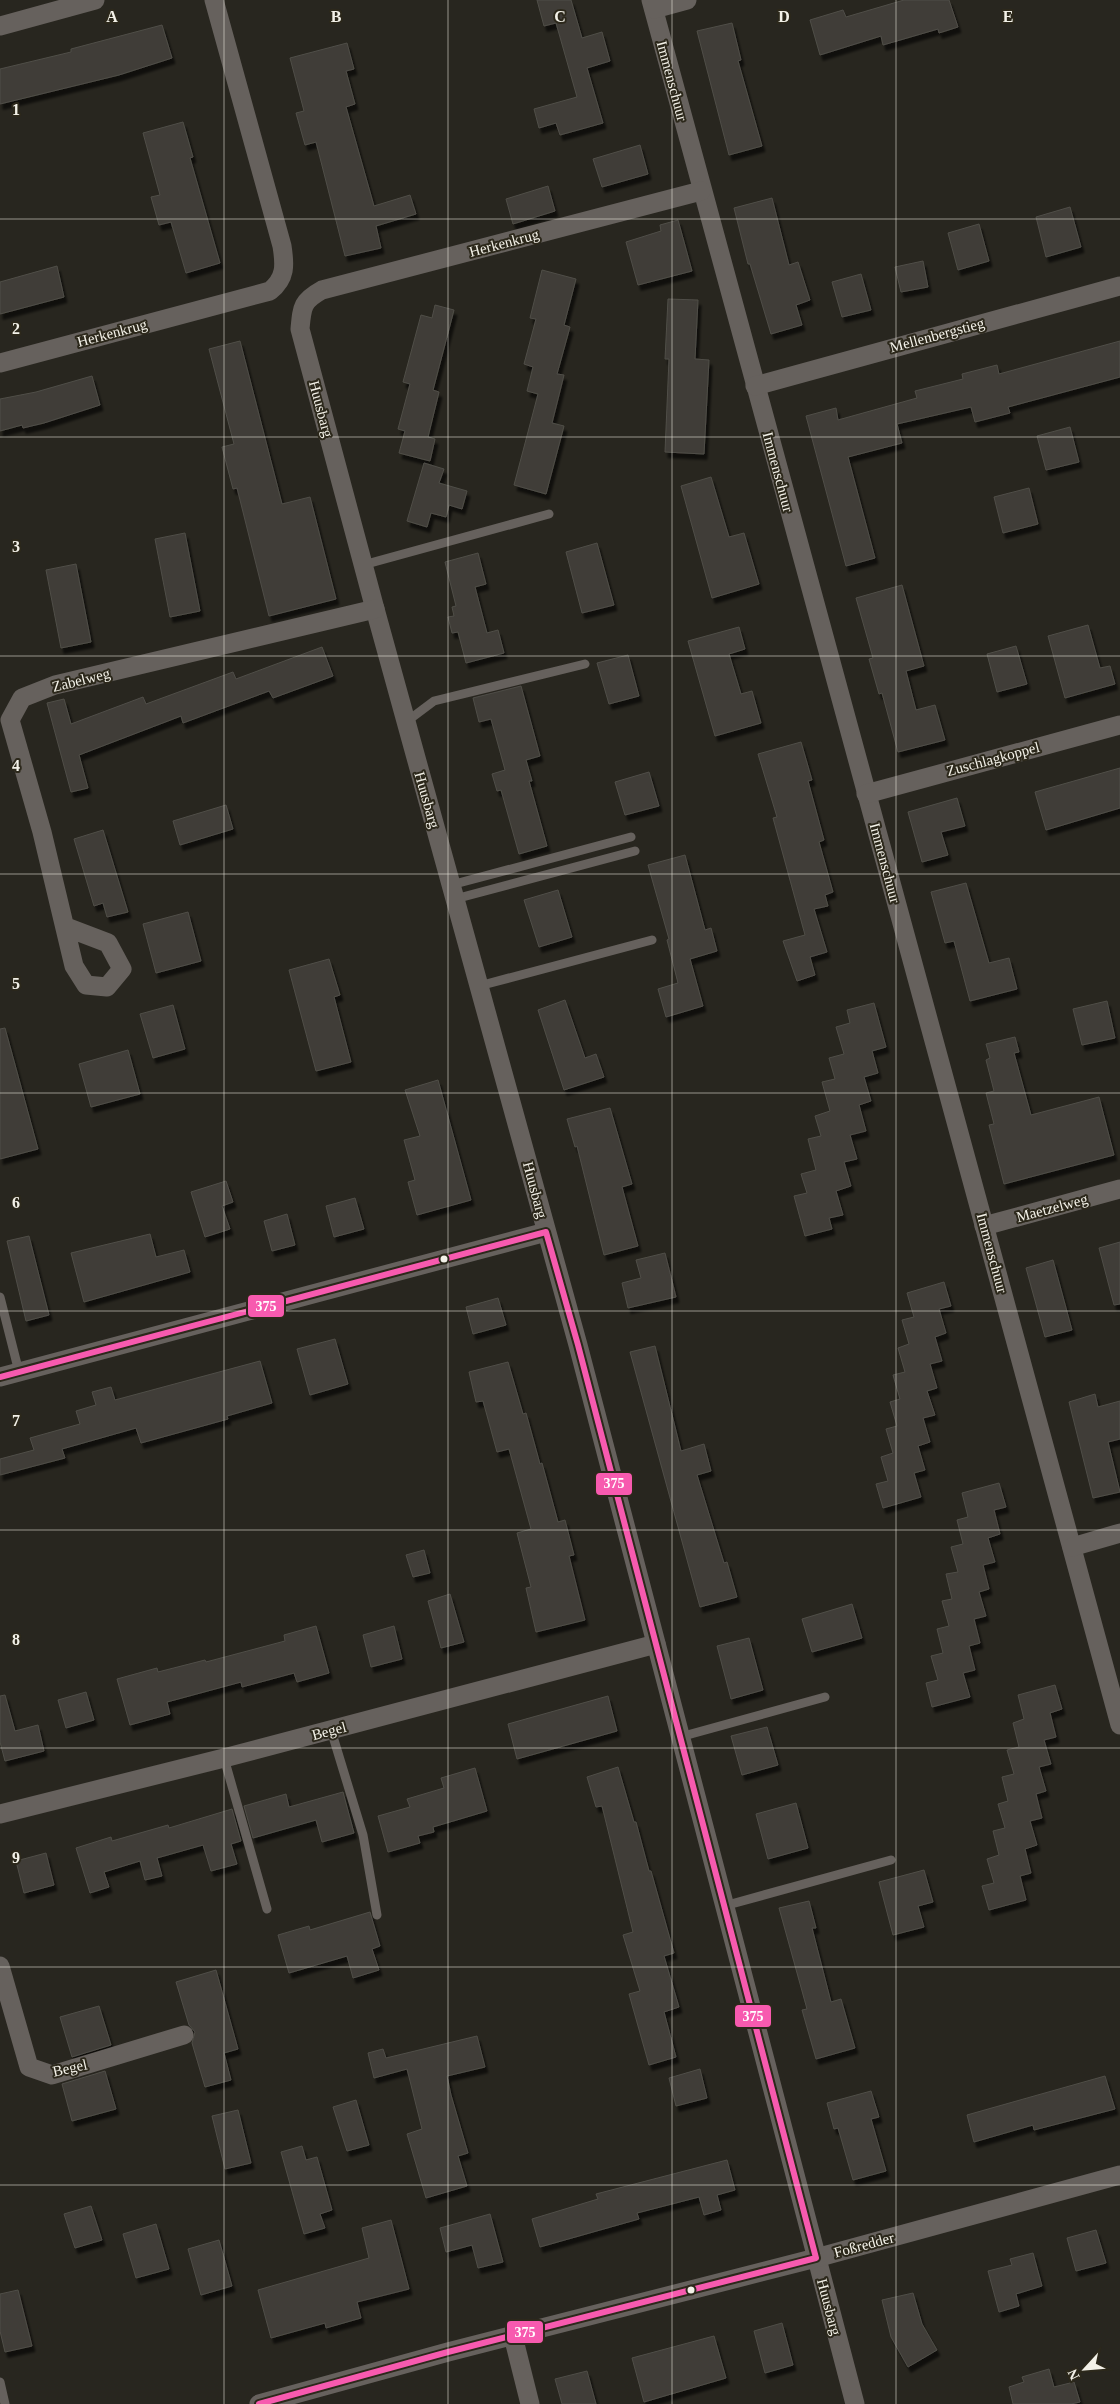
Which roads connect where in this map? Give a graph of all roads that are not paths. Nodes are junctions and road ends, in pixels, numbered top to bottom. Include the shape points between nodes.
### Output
1 (95, 0) edge
2 (214, 0) edge
3 (687, 0) edge
4 (652, 5) edge
5 (0, 26) edge
6 (701, 191) junction
7 (1120, 286) edge
8 (308, 298) joint
9 (0, 363) edge
10 (755, 386) junction
11 (549, 514) dead end
12 (363, 565) junction
13 (374, 609) junction
14 (585, 664) dead end
15 (5, 722) edge
16 (406, 722) junction
17 (1120, 725) edge
18 (866, 794) junction
19 (631, 836) dead end
20 (634, 851) dead end
21 (453, 892) junction
22 (66, 927) dead end
23 (652, 940) dead end
24 (479, 986) junction
25 (1120, 1189) edge
26 (984, 1226) junction
27 (546, 1232) junction
28 (0, 1297) edge
29 (19, 1372) junction
30 (0, 1377) edge
31 (1120, 1533) edge
32 (1072, 1548) junction
33 (656, 1644) junction
34 (825, 1697) dead end
35 (1120, 1725) edge
36 (331, 1730) junction
37 (680, 1737) junction
38 (224, 1758) junction
39 (0, 1814) edge
40 (891, 1860) dead end
41 (724, 1906) junction
42 (267, 1909) dead end
43 (377, 1915) dead end
44 (0, 1966) edge
45 (184, 2035) dead end
46 (1120, 2175) edge
47 (816, 2258) junction
48 (513, 2336) junction
49 (0, 2382) edge
50 (5, 2404) edge
51 (259, 2404) edge
52 (530, 2404) edge
53 (855, 2404) edge

1 - 5 street
2 - 9 street, Herkenkrug via 282,246 285,267 279,283 270,291
3 - 4 street
4 - 6 street, Immenschuur
6 - 8 street, Herkenkrug via 322,290
6 - 10 street, Immenschuur
7 - 10 street, Mellenbergstieg
8 - 12 street, Huusbarg via 302,307 300,329
10 - 18 street, Immenschuur
11 - 12 lane
12 - 13 street, Huusbarg
13 - 15 street, Zabelweg via 55,685 22,698
13 - 16 street, Huusbarg
14 - 16 lane via 434,701
15 - 22 street, Zabelweg
16 - 21 street, Huusbarg
17 - 18 street, Zuschlagkoppel
18 - 26 street, Immenschuur
19 - 21 lane
20 - 21 lane
21 - 24 street, Huusbarg
23 - 24 lane
24 - 27 street, Huusbarg
25 - 26 street, Maetzelweg
26 - 32 street, Immenschuur
27 - 29 street
27 - 33 street, Huusbarg
28 - 29 lane
29 - 30 street
31 - 32 street
32 - 35 street, Immenschuur
33 - 36 street, Begel
33 - 37 street, Huusbarg
34 - 37 lane
36 - 38 street, Begel
36 - 43 lane via 363,1835
37 - 41 street, Huusbarg
38 - 39 street, Begel
38 - 42 lane
40 - 41 lane
41 - 47 street, Huusbarg
44 - 45 street, Begel via 29,2067 52,2075
46 - 47 street, Foßredder
47 - 48 street, Foßredder
47 - 53 street, Huusbarg
48 - 51 street, Foßredder
48 - 52 street
49 - 50 lane

